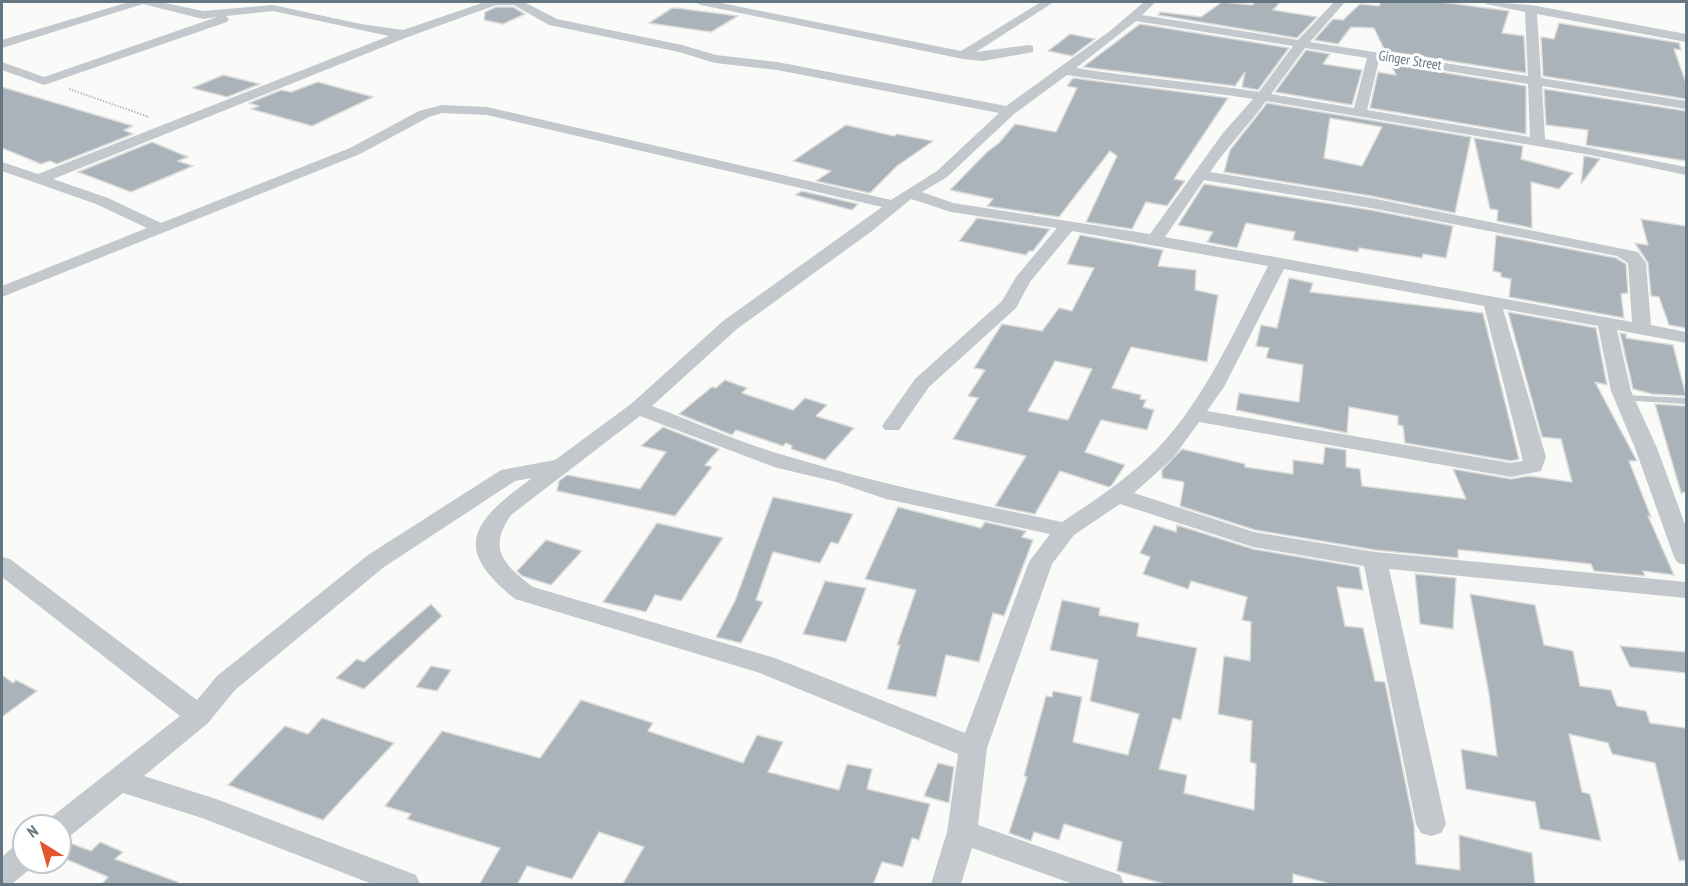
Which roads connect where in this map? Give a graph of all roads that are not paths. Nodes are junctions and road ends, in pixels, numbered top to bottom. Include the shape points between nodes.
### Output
1 (139, 2) edge
2 (147, 2) edge
3 (701, 2) edge
4 (1048, 2) edge
5 (1150, 2) edge
6 (1340, 2) edge
7 (1490, 2) edge
8 (1531, 9) junction
9 (241, 13) junction
10 (1132, 17) junction
11 (404, 34) junction
12 (1686, 38) edge
13 (1302, 43) junction
14 (2, 44) edge
15 (1029, 49) dead end
16 (963, 55) junction
17 (1374, 55) junction
18 (2, 66) edge
19 (1062, 70) junction
20 (1537, 80) junction
21 (1260, 97) junction
22 (1686, 105) edge
23 (1009, 111) junction
24 (1359, 114) junction
25 (1538, 143) junction
26 (2, 166) edge
27 (1686, 171) edge
28 (1199, 175) junction
29 (38, 179) junction
30 (909, 193) junction
31 (892, 205) junction
32 (1067, 226) junction
33 (161, 229) junction
34 (1154, 240) junction
35 (1278, 264) junction
36 (2, 292) edge
37 (1492, 302) junction
38 (1606, 322) junction
39 (1642, 329) junction
40 (1686, 338) edge
41 (1624, 399) junction
42 (1686, 401) edge
43 (638, 408) junction
44 (1195, 415) junction
45 (892, 426) dead end
46 (562, 465) junction
47 (1118, 495) junction
48 (1066, 530) junction
49 (1686, 557) edge
50 (1374, 560) junction
51 (2, 566) edge
52 (1686, 590) edge
53 (199, 716) junction
54 (974, 748) junction
55 (119, 780) junction
56 (72, 817) edge
57 (1431, 824) dead end
58 (962, 832) junction
59 (405, 885) edge
60 (946, 885) edge
61 (1109, 885) edge

1 - 14 street
2 - 9 street via 203,15
3 - 16 street
4 - 16 street
5 - 10 street
6 - 13 street
7 - 8 street
8 - 12 street
8 - 20 street
9 - 11 street via 273,8
9 - 18 street via 45,81
10 - 13 street, Ginger Street
10 - 19 street
11 - 23 street via 482,5 516,2 553,22 715,59 777,66
11 - 29 street
13 - 17 street, Ginger Street
13 - 21 street
15 - 16 street via 983,57
17 - 20 street, Ginger Street
17 - 24 street
19 - 21 street
19 - 23 street
20 - 22 street, Ginger Street
20 - 25 street
21 - 24 street
21 - 28 street
23 - 30 street via 942,174
24 - 25 street
25 - 27 street
26 - 29 street
28 - 34 street
28 - 39 street via 1371,203 1621,252 1637,262
29 - 33 street via 102,201
30 - 31 street
30 - 32 street via 951,207
31 - 33 street via 487,111 461,109 424,114 355,151
31 - 43 street via 730,326
32 - 34 street
32 - 45 street via 1022,281 1010,304 922,383
33 - 36 street
34 - 35 street
35 - 37 street
35 - 44 street via 1233,355
37 - 38 street
37 - 44 street via 1535,458 1533,466 1511,470
38 - 39 street
38 - 41 street
39 - 40 street
41 - 42 lane
41 - 49 street
43 - 46 street
43 - 48 street via 782,462 894,494
44 - 47 street via 1165,453
46 - 53 street via 509,475 376,561 226,683
46 - 54 street via 502,510 488,532 489,557 503,577 524,593 766,665
47 - 48 street
47 - 50 street via 1253,539
48 - 54 street via 1041,562
50 - 52 street
50 - 57 street
51 - 53 street
53 - 55 street
54 - 58 street
55 - 56 street
55 - 59 street via 209,808
58 - 60 street
58 - 61 street

